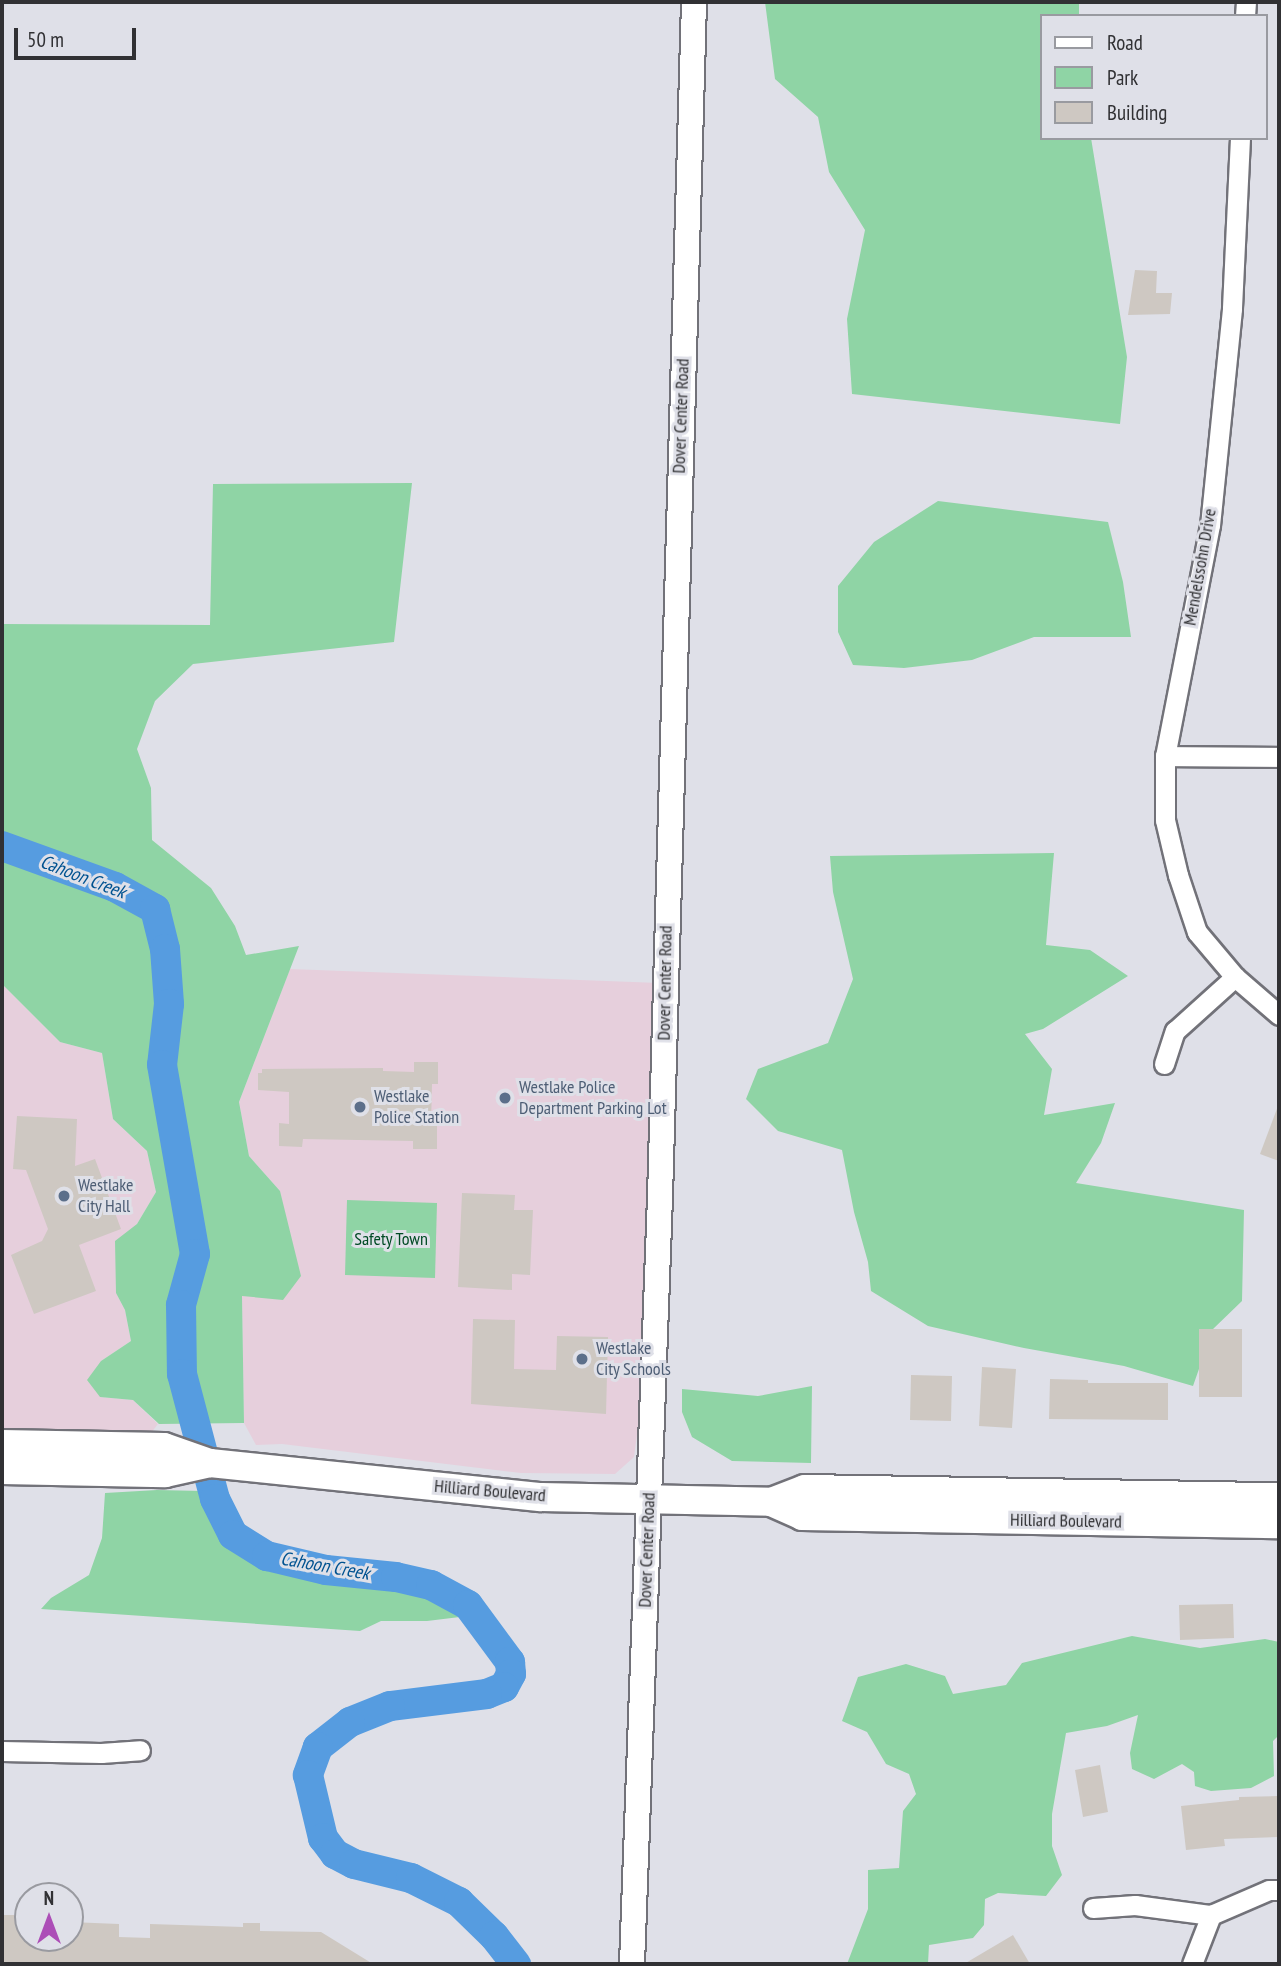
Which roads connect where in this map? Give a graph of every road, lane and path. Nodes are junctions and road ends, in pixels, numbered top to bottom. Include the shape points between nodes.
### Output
1 (694, 2) edge
2 (1240, 140) edge
3 (1165, 756) junction
4 (1279, 757) edge
5 (1235, 977) junction
6 (1279, 1015) edge
7 (1164, 1064) dead end
8 (2, 1444) edge
9 (169, 1459) junction
10 (2, 1471) edge
11 (1279, 1497) edge
12 (649, 1500) junction
13 (771, 1502) junction
14 (1279, 1524) edge
15 (140, 1750) dead end
16 (2, 1751) edge
17 (1279, 1890) edge
18 (1093, 1908) dead end
19 (1211, 1915) junction
20 (632, 1964) edge
21 (1192, 1964) edge

1 - 12 street, Dover Center Road
2 - 3 street, Mendelssohn Drive via 1232,309 1210,525
3 - 4 street
3 - 5 street, Mendelssohn Drive via 1165,820 1178,875 1197,932
5 - 6 street, Mendelssohn Drive
5 - 7 street via 1175,1031
8 - 9 main road, Hilliard Boulevard
9 - 10 main road, Hilliard Boulevard
9 - 12 main road, Hilliard Boulevard via 486,1492
11 - 13 main road, Hilliard Boulevard via 805,1489
12 - 13 main road, Hilliard Boulevard
12 - 20 street, Dover Center Road
13 - 14 main road, Hilliard Boulevard via 802,1517
15 - 16 street
17 - 19 street
18 - 19 street via 1135,1905
19 - 21 street

